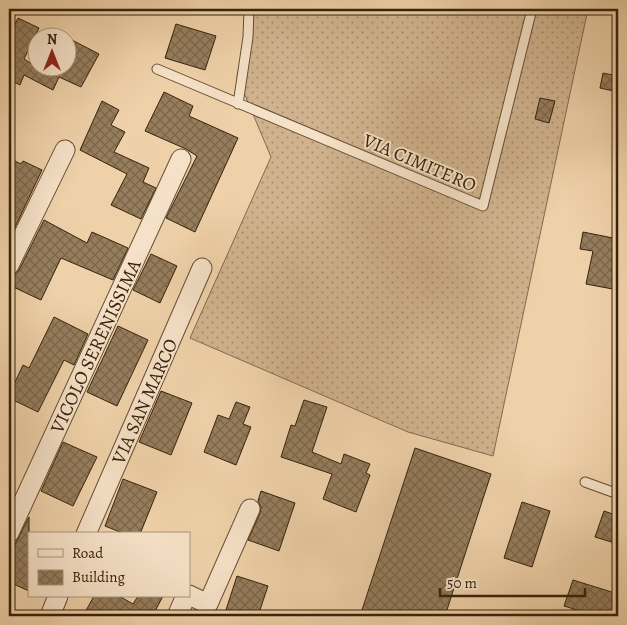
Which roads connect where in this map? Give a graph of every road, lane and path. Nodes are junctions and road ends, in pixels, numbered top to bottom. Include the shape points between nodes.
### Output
1 (249, 9) edge
2 (532, 9) edge
3 (157, 69) dead end
4 (238, 104) junction
5 (65, 150) dead end
6 (181, 159) dead end
7 (9, 265) edge
8 (202, 268) dead end
9 (585, 482) dead end
10 (618, 494) edge
11 (250, 509) dead end
12 (87, 532) edge
13 (9, 533) edge
14 (190, 597) edge
15 (57, 598) edge
16 (186, 598) edge
17 (9, 614) edge
18 (12, 616) edge
19 (50, 616) edge
20 (177, 616) edge

1 - 4 lane
2 - 4 lane, VIA CIMITERO via 483,206
3 - 4 lane, VIA CIMITERO
5 - 7 street
6 - 13 street, VICOLO SERENISSIMA
8 - 12 street, VIA SAN MARCO
9 - 10 lane
11 - 14 street via 208,604
15 - 19 street
16 - 20 street
17 - 18 path

